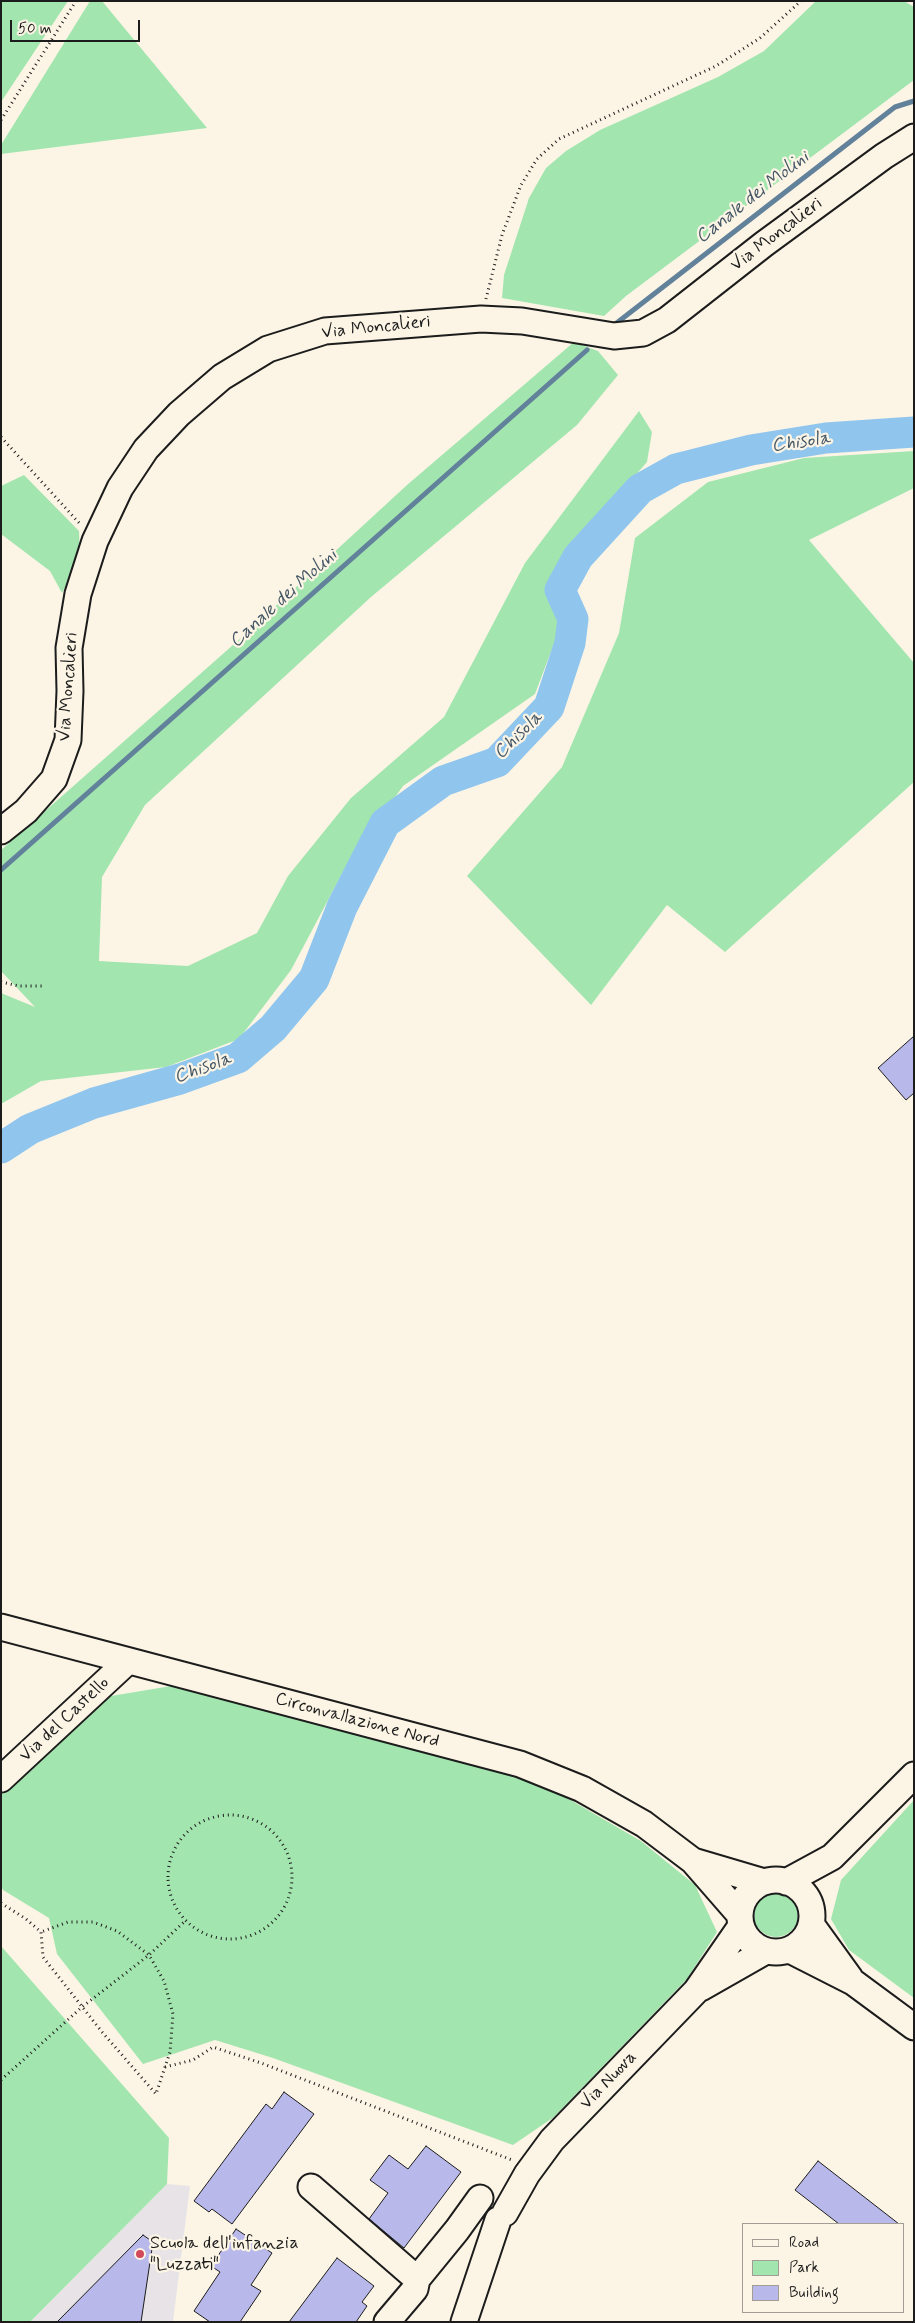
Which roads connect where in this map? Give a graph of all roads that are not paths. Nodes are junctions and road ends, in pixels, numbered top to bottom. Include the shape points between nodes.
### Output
1 (914, 137) edge
2 (1, 830) edge
3 (1, 1627) edge
4 (128, 1660) junction
5 (914, 1776) edge
6 (1, 1779) edge
7 (832, 1856) junction
8 (693, 1861) junction
9 (775, 1882) junction
10 (811, 1916) junction
11 (740, 1920) junction
12 (778, 1951) junction
13 (853, 1982) junction
14 (696, 1991) junction
15 (914, 2027) edge
16 (311, 2187) dead end
17 (493, 2209) junction
18 (417, 2279) junction
19 (387, 2322) edge
20 (464, 2322) edge

1 - 2 street, Via Moncalieri via 764,244 666,320 643,333 614,336 522,321 481,319 326,330 268,349 222,377 179,414 146,449 120,488 95,541 78,594 69,648 68,740 54,779 26,811
3 - 4 street, Circonvallazione Nord
4 - 6 street, Via del Castello
4 - 8 street, Circonvallazione Nord via 520,1764 582,1789 644,1824
5 - 7 street
7 - 9 street
7 - 10 street
8 - 9 street, Circonvallazione Nord
8 - 11 street, Circonvallazione Nord
9 - 10 street via 803,1892
9 - 11 street via 747,1895
10 - 12 street via 807,1935 800,1944
10 - 13 street
11 - 12 street via 750,1942
11 - 14 street, Via Nuova
12 - 13 street
12 - 14 street, Via Nuova
13 - 15 street
14 - 17 street, Via Nuova via 521,2168
16 - 18 street
17 - 18 street via 457,2230
17 - 20 street, Via Nuova
18 - 19 street via 415,2289

